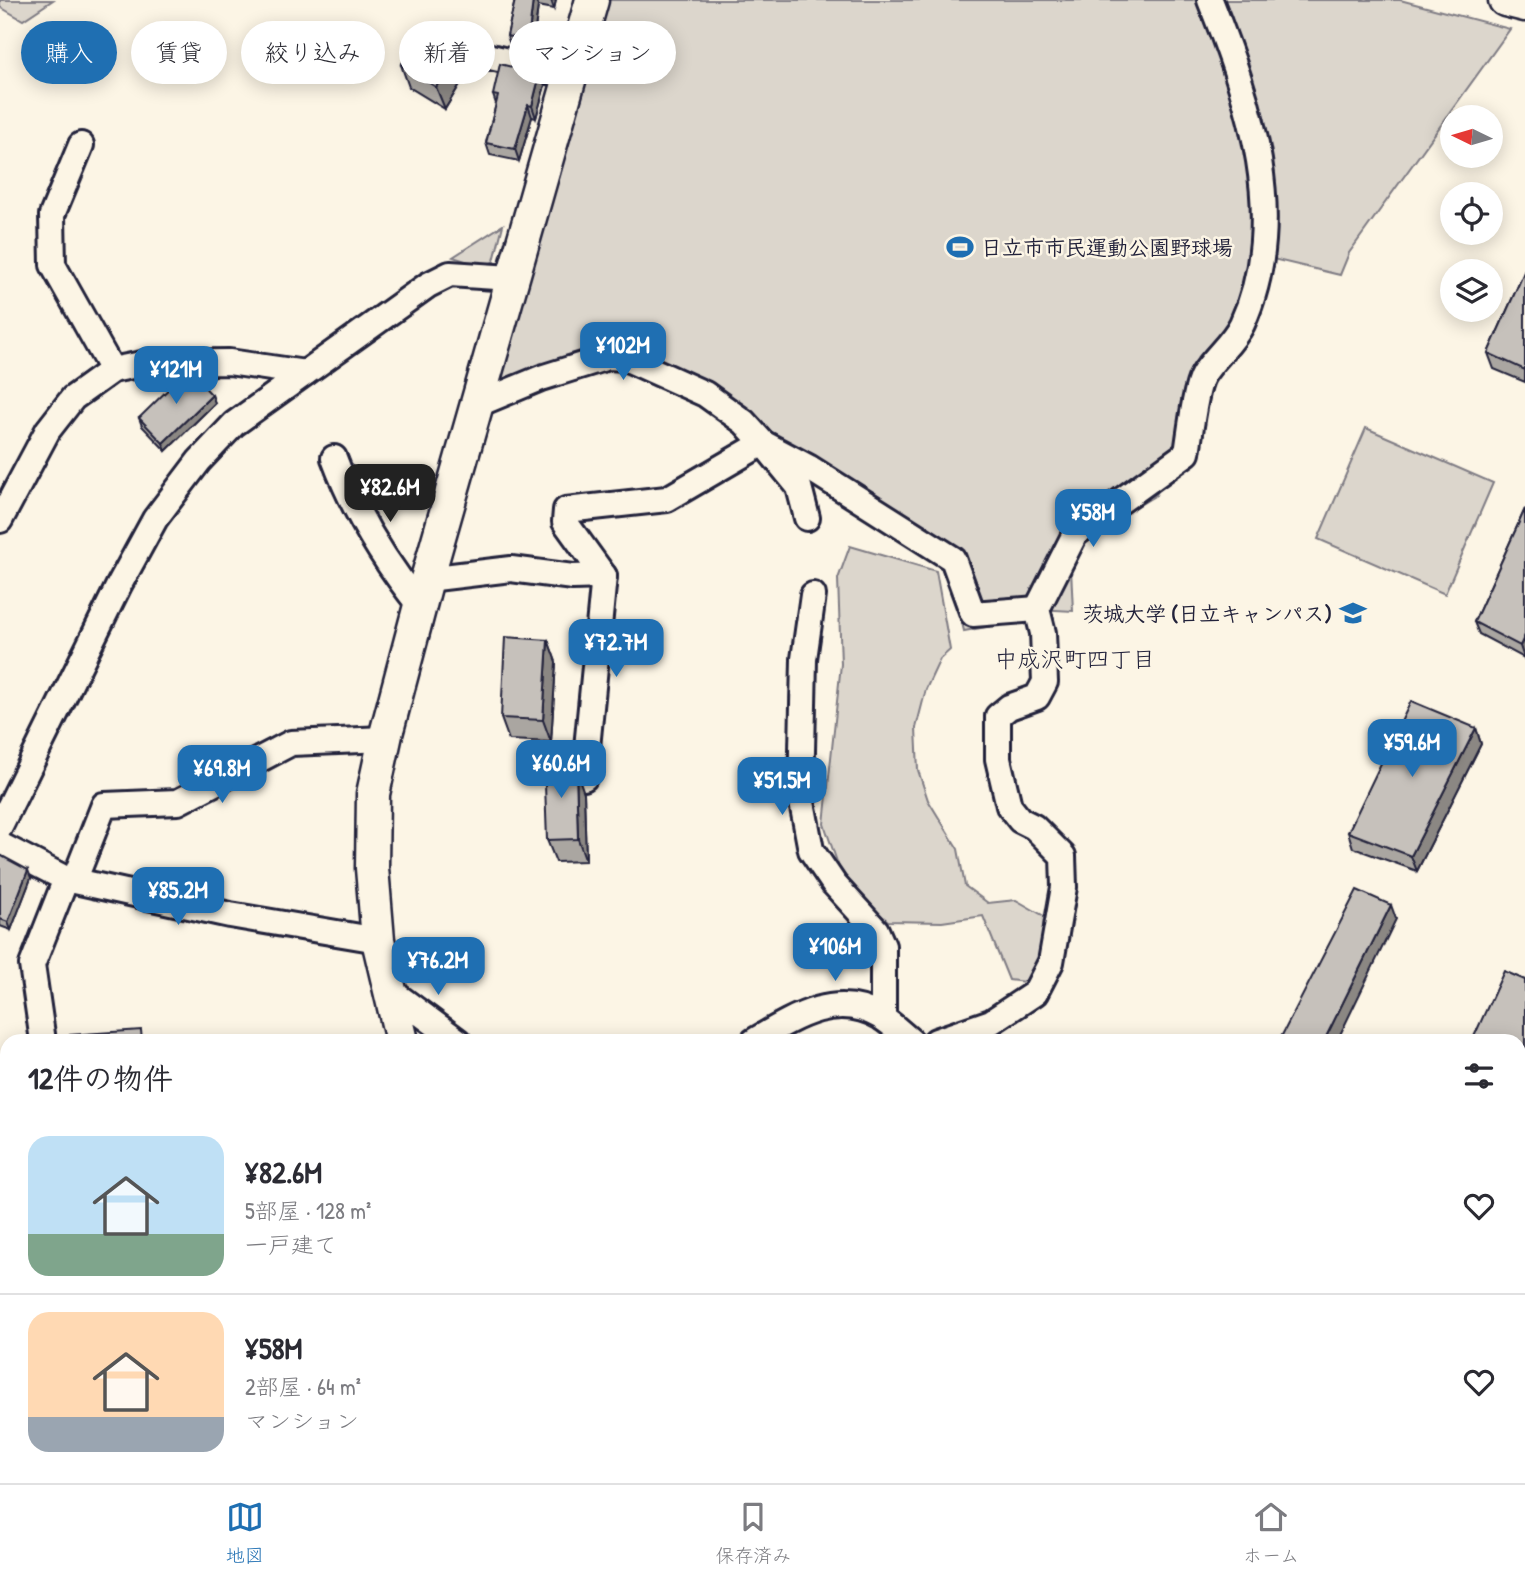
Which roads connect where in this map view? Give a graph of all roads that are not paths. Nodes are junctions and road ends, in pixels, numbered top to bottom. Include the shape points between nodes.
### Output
1 (592, 0) edge
2 (1210, 0) edge
3 (1505, 0) edge
4 (1525, 5) edge
5 (586, 21) edge
6 (567, 84) edge
7 (81, 145) dead end
8 (511, 278) junction
9 (112, 370) junction
10 (305, 373) junction
11 (476, 405) junction
12 (763, 443) junction
13 (334, 458) dead end
14 (807, 518) dead end
15 (0, 520) edge
16 (604, 576) junction
17 (423, 593) junction
18 (813, 595) dead end
19 (1037, 609) junction
20 (385, 739) junction
21 (584, 778) dead end
22 (0, 826) edge
23 (0, 845) edge
24 (70, 880) junction
25 (378, 940) junction
26 (388, 989) junction
27 (883, 1018) junction
28 (42, 1034) edge
29 (400, 1034) edge
30 (449, 1034) edge
31 (766, 1034) edge
32 (902, 1034) edge
33 (955, 1034) edge

1 - 5 street
2 - 19 street via 1259,149 1260,272 1241,327 1201,377 1187,453 1075,534
3 - 4 street
6 - 8 street
7 - 9 street via 52,215 53,265
8 - 10 street via 450,274
8 - 11 street
9 - 10 street via 147,362 229,362
9 - 15 street via 73,398 48,430
10 - 22 street via 234,424 155,519
11 - 12 street via 541,378 608,357 625,358 705,394 744,422
11 - 17 street
12 - 14 street via 799,487
12 - 16 street via 667,499 565,510 565,522
12 - 19 street via 953,559 973,614
13 - 17 street via 360,519 399,580
16 - 17 street via 573,578 512,569
16 - 21 street
17 - 20 street
18 - 27 street via 804,659 801,797 811,850 834,884 876,930 883,946
19 - 33 street via 1045,682 1037,697 1009,706 998,716 999,759 1009,806 1063,856 1064,887 1051,962 1035,993 991,1021
20 - 24 street via 291,743 178,802 104,805
20 - 25 street via 373,794
23 - 24 street
24 - 25 street via 230,915
24 - 28 street via 32,965
25 - 26 street
26 - 29 street
26 - 30 street
27 - 31 street via 852,1006 825,1007
27 - 32 street

